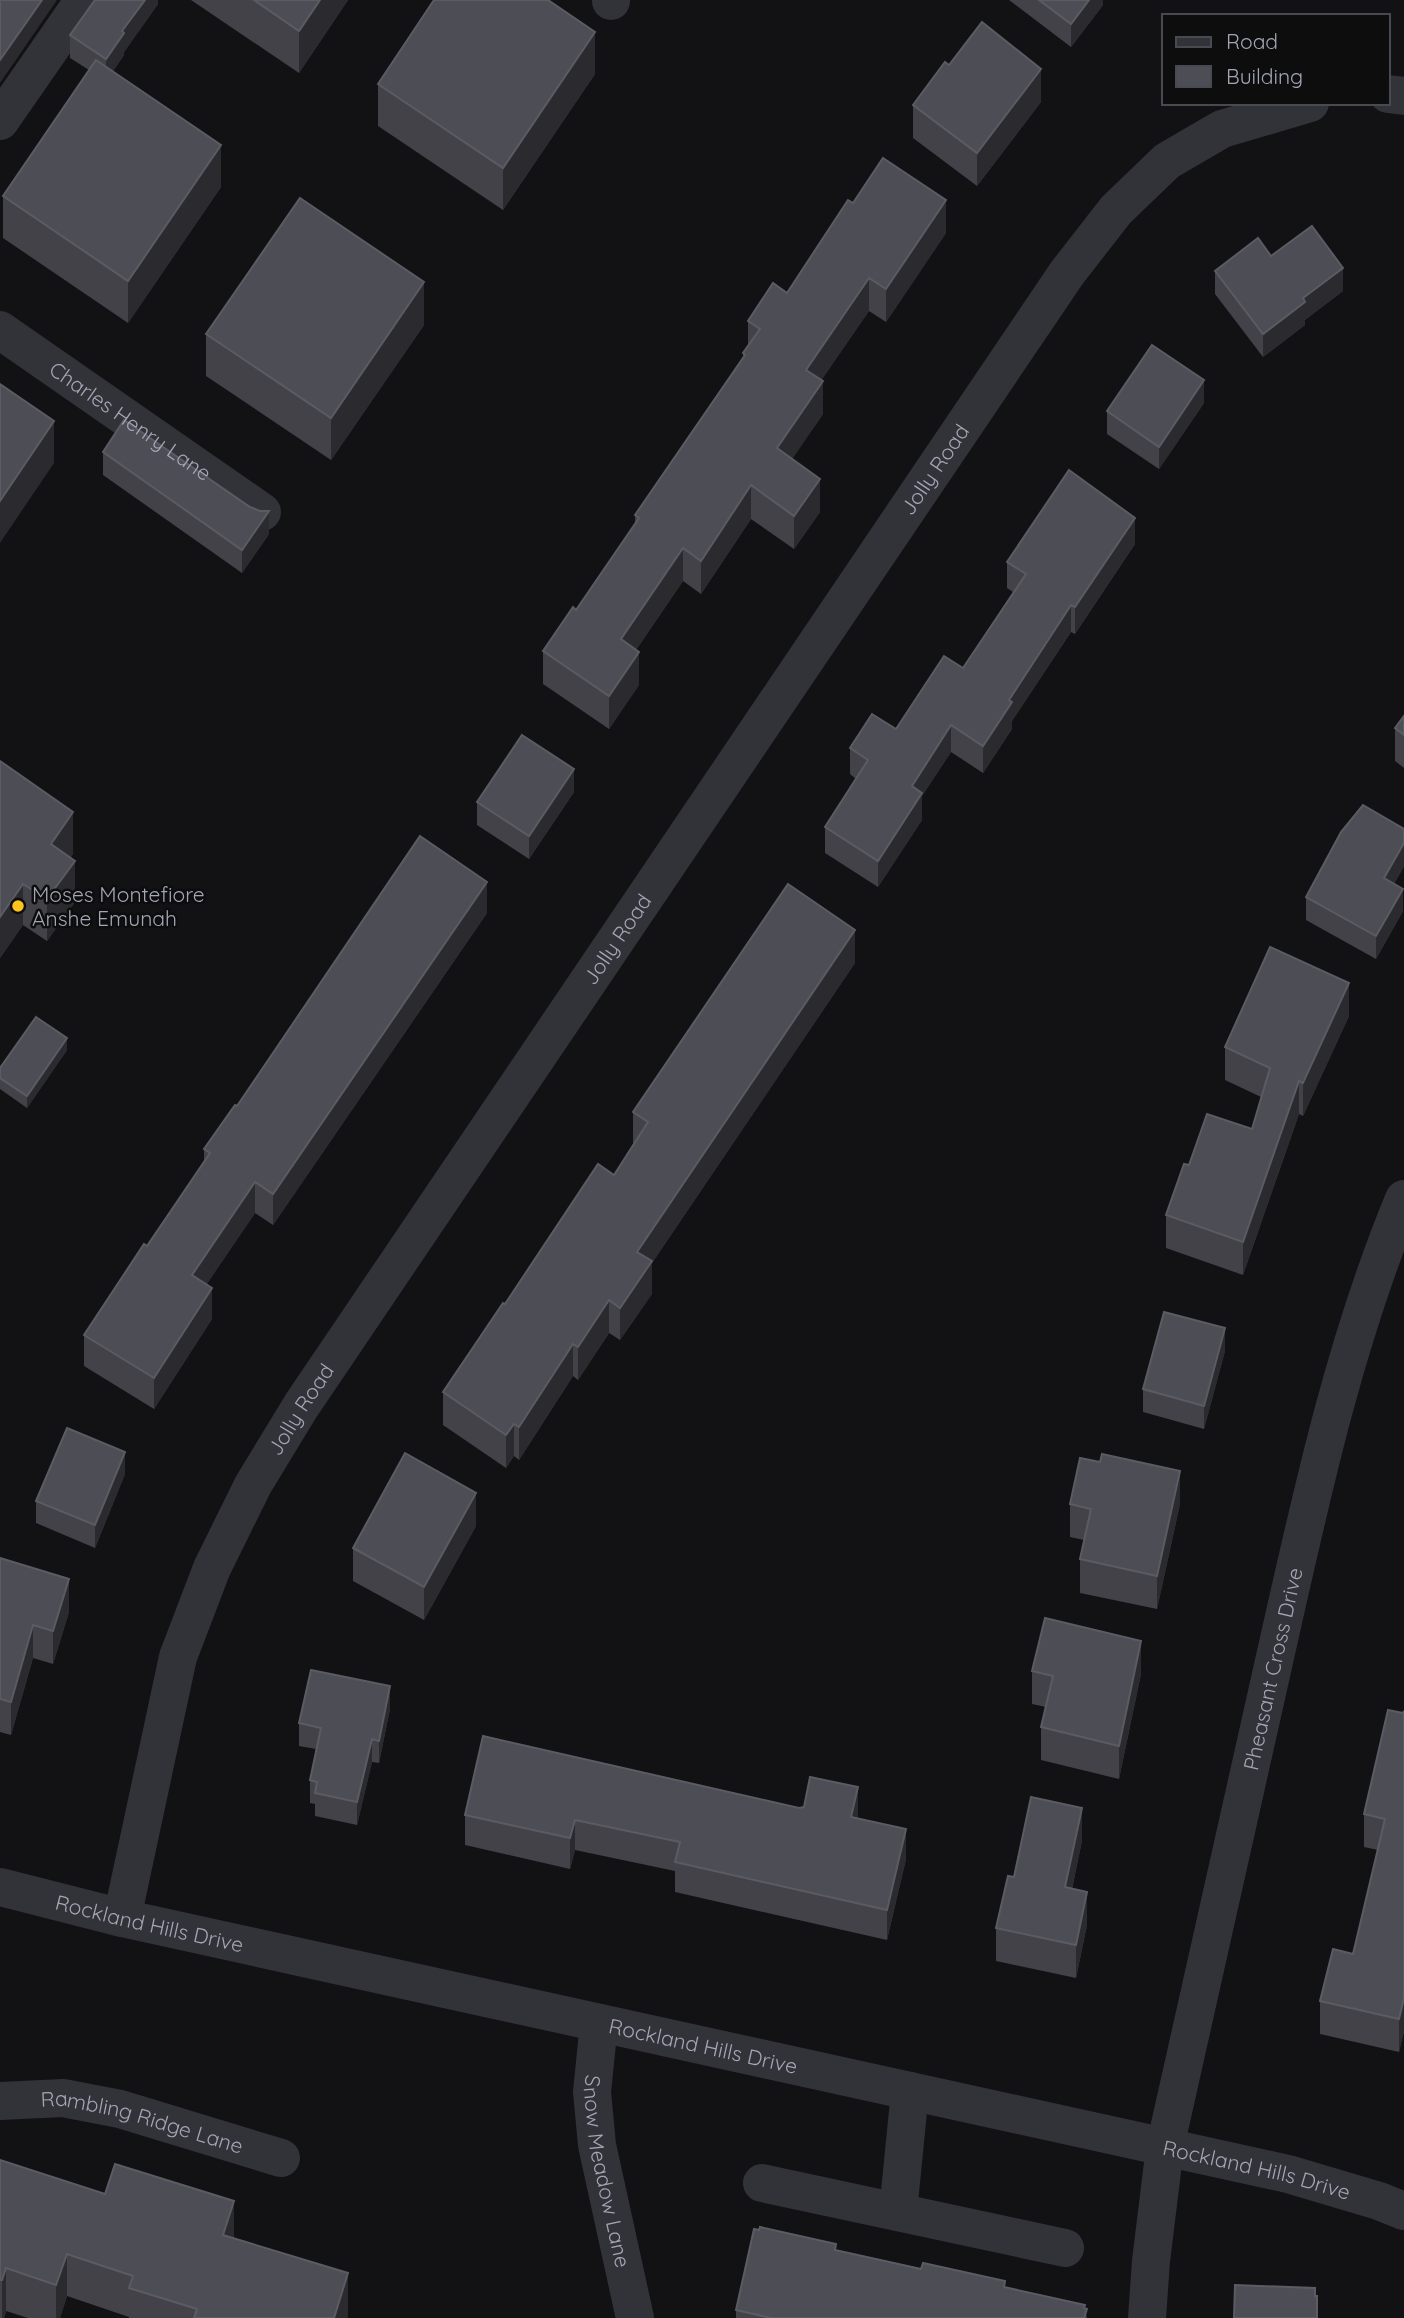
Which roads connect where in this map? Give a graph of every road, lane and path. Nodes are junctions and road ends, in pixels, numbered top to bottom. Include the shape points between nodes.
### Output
1 (84, 0) edge
2 (1303, 105) edge
3 (0, 121) edge
4 (0, 330) edge
5 (262, 512) edge
6 (1404, 1199) edge
7 (0, 1887) edge
8 (122, 1917) junction
9 (598, 2023) junction
10 (910, 2091) junction
11 (0, 2101) edge
12 (1165, 2147) junction
13 (281, 2158) dead end
14 (762, 2183) dead end
15 (1404, 2211) edge
16 (898, 2212) junction
17 (1065, 2248) dead end
18 (635, 2318) edge
19 (1147, 2318) edge

1 - 3 street
2 - 8 street, Jolly Road via 1222,129 1167,161 1116,210 1067,273 301,1406 253,1485 212,1568 178,1657
4 - 5 street, Charles Henry Lane
6 - 12 street, Pheasant Cross Drive via 1352,1345 1318,1466
7 - 8 street, Rockland Hills Drive
8 - 9 street, Rockland Hills Drive
9 - 10 street, Rockland Hills Drive
9 - 18 street, Snow Meadow Lane via 592,2092 597,2145
10 - 12 street, Rockland Hills Drive
10 - 16 street
11 - 13 street, Rambling Ridge Lane via 63,2098 120,2109
12 - 15 street, Rockland Hills Drive via 1288,2174
12 - 19 street, Pheasant Cross Drive
14 - 16 street
16 - 17 street

